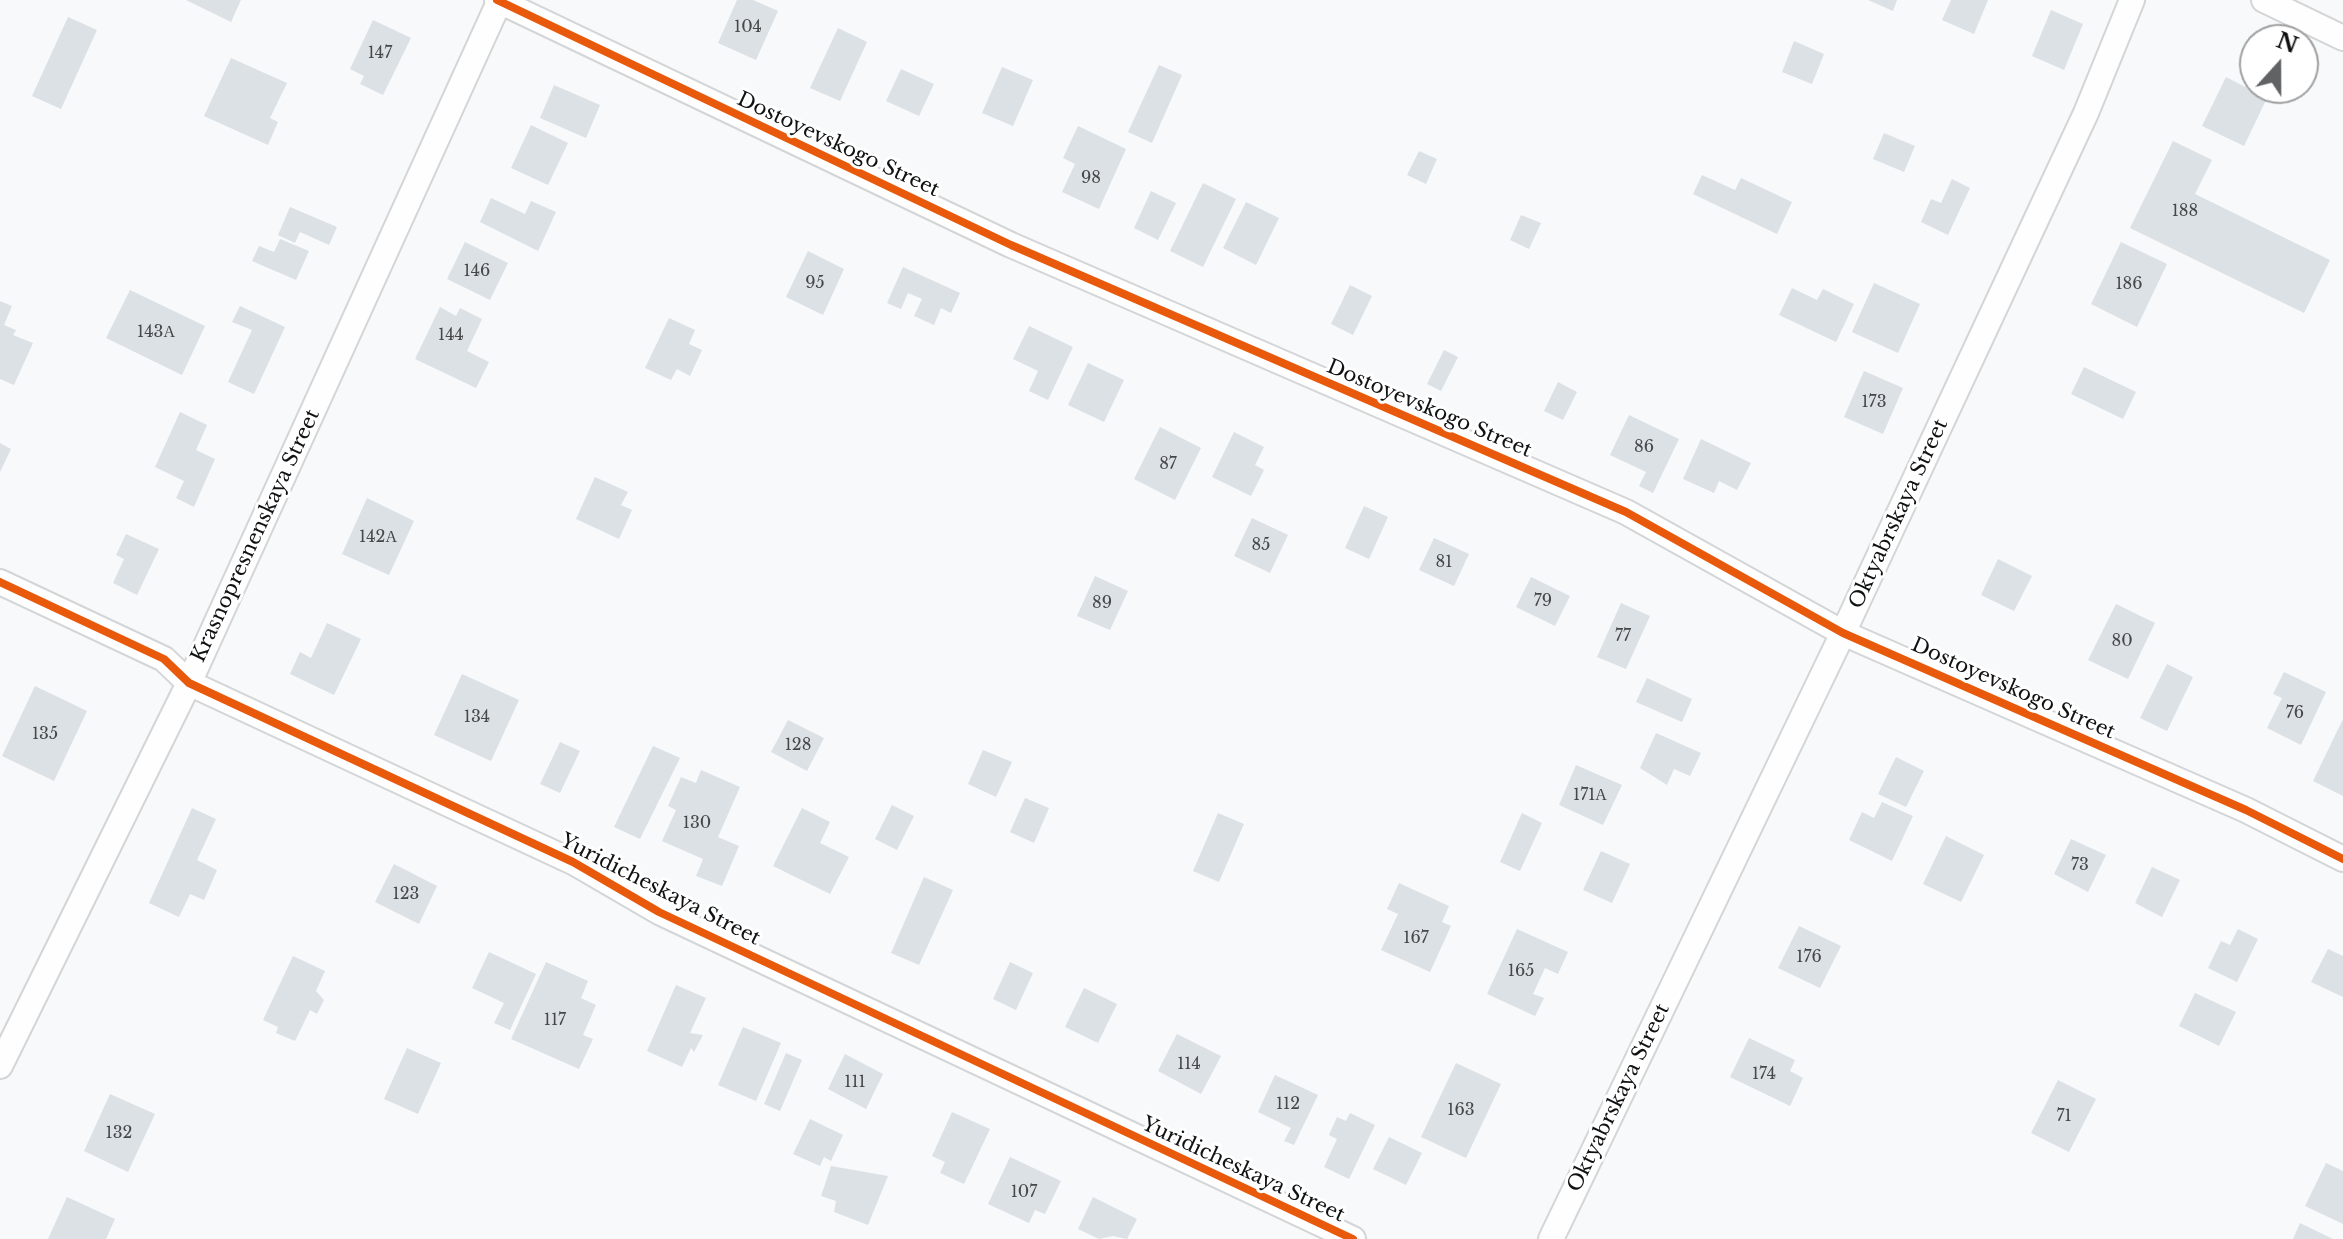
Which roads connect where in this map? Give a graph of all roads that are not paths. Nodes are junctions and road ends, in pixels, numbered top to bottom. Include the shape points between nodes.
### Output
1 (499, 0) edge
2 (2132, 0) edge
3 (2264, 0) edge
4 (2343, 38) edge
5 (0, 582) edge
6 (1843, 633) junction
7 (189, 683) junction
8 (2343, 859) edge
9 (0, 1066) edge
10 (1353, 1239) edge
11 (1551, 1239) edge

1 - 6 street, Dostoyevskogo Street via 1011,245 1626,512
1 - 7 street, Krasnopresnenskaya Street
2 - 6 street, Oktyabrskaya Street via 2086,113
3 - 4 street
5 - 7 street, Yuridicheskaya Street via 164,659
6 - 8 street, Dostoyevskogo Street via 2246,810
6 - 11 street, Oktyabrskaya Street
7 - 9 street, Krasnopresnenskaya Street
7 - 10 street, Yuridicheskaya Street via 573,862 659,912

